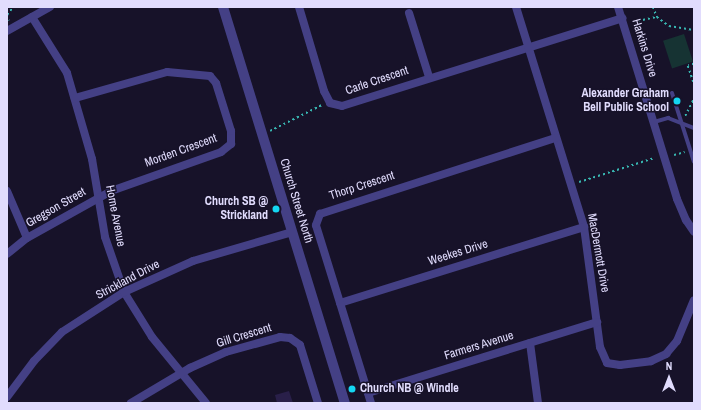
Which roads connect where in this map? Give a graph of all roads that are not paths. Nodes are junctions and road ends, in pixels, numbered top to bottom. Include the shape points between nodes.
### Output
1 (50, 7) edge
2 (223, 7) edge
3 (298, 7) edge
4 (516, 7) edge
5 (618, 7) edge
6 (409, 13) dead end
7 (32, 17) junction
8 (622, 18) junction
9 (7, 31) edge
10 (528, 46) junction
11 (429, 77) junction
12 (672, 93) dead end
13 (75, 98) junction
14 (654, 122) junction
15 (682, 124) junction
16 (694, 128) edge
17 (556, 138) junction
18 (694, 162) edge
19 (7, 191) edge
20 (98, 198) junction
21 (584, 227) junction
22 (693, 228) edge
23 (292, 232) junction
24 (27, 238) junction
25 (7, 254) edge
26 (124, 292) junction
27 (694, 300) edge
28 (340, 303) junction
29 (597, 322) junction
30 (530, 342) junction
31 (182, 372) junction
32 (368, 393) junction
33 (7, 397) edge
34 (131, 403) edge
35 (206, 403) edge
36 (318, 403) edge
37 (345, 403) edge
38 (371, 403) edge
39 (538, 403) edge

1 - 7 street
2 - 23 street, Church Street North
3 - 11 street, Carle Crescent via 330,103 342,106
4 - 10 street, MacDermott Drive
5 - 8 street, Harkins Drive
6 - 11 street
7 - 9 street
7 - 13 street, Horne Avenue via 67,73
8 - 10 street, Carle Crescent
8 - 14 street, Harkins Drive
10 - 11 street, Carle Crescent
10 - 17 street, MacDermott Drive
12 - 15 lane
13 - 20 street, Horne Avenue via 92,159
13 - 20 street, Morden Crescent via 167,72 210,76 216,83 231,131 231,144 221,152 143,178
14 - 15 lane via 668,118
14 - 22 street, Harkins Drive via 677,199
15 - 16 lane
15 - 18 lane
17 - 21 street, MacDermott Drive
17 - 28 street, Thorp Crescent via 320,214 316,225
19 - 24 street
20 - 24 street, Gregson Street
20 - 26 street, Horne Avenue via 105,237
21 - 28 street, Weekes Drive
21 - 29 street, MacDermott Drive
23 - 26 street, Strickland Drive via 193,261
23 - 37 street, Church Street North
24 - 25 street, Gregson Street
26 - 31 street, Horne Avenue via 152,337
26 - 33 street, Strickland Drive via 62,332 34,361
27 - 29 street, MacDermott Drive via 677,341 666,354 651,361 620,365 607,363 600,347
28 - 32 street, Thorp Crescent
29 - 30 street, Farmers Avenue
30 - 32 street, Farmers Avenue
30 - 39 street
31 - 34 street, Gill Crescent
31 - 35 street, Horne Avenue
31 - 36 street, Gill Crescent via 226,352 280,337 290,338 300,345
32 - 38 street, Thorp Crescent

